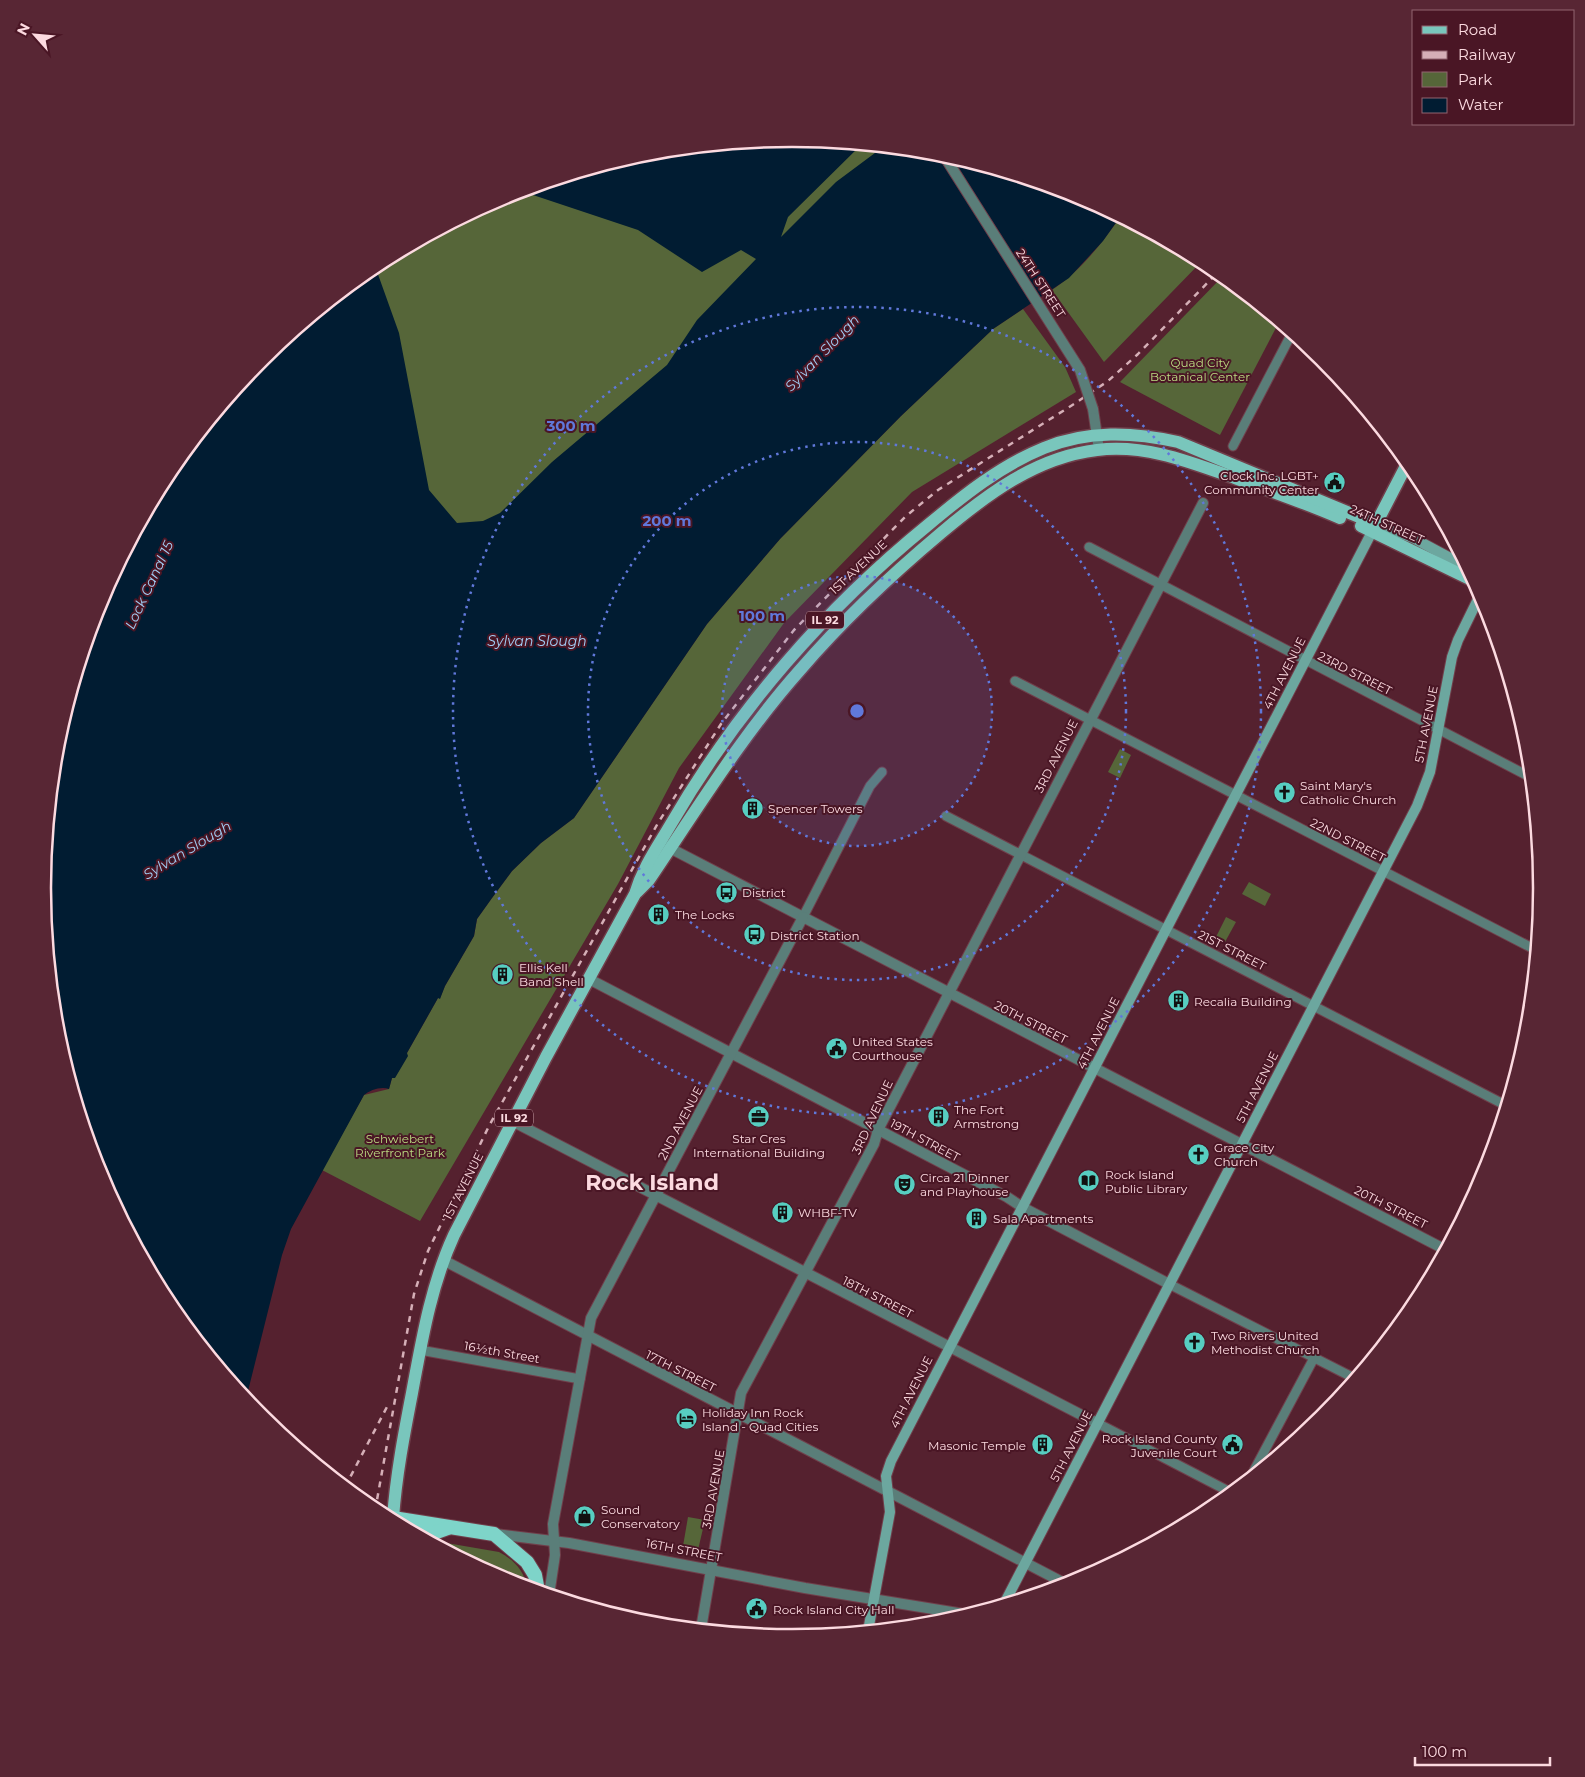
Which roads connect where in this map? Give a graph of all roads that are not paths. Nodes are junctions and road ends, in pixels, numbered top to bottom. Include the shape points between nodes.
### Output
1 (949, 164) edge
2 (1289, 338) edge
3 (1097, 435) junction
4 (1233, 446) dead end
5 (1099, 450) junction
6 (1404, 470) edge
7 (1203, 503) dead end
8 (1375, 528) junction
9 (1089, 547) dead end
10 (1457, 562) edge
11 (1464, 575) edge
12 (1160, 584) junction
13 (1476, 603) edge
14 (1306, 661) junction
15 (1015, 681) dead end
16 (1089, 720) junction
17 (1437, 730) junction
18 (882, 772) dead end
19 (1524, 774) edge
20 (1236, 796) junction
21 (946, 816) dead end
22 (659, 842) junction
23 (671, 848) junction
24 (1020, 854) junction
25 (1383, 872) junction
26 (635, 894) junction
27 (803, 917) junction
28 (1166, 930) junction
29 (1531, 947) edge
30 (588, 979) junction
31 (948, 993) junction
32 (1313, 1005) junction
33 (731, 1054) junction
34 (1095, 1069) junction
35 (1501, 1103) edge
36 (512, 1122) junction
37 (878, 1130) junction
38 (1242, 1145) junction
39 (656, 1194) junction
40 (1022, 1207) junction
41 (1441, 1247) edge
42 (444, 1260) junction
43 (804, 1273) junction
44 (1169, 1284) junction
45 (588, 1336) junction
46 (950, 1348) junction
47 (420, 1350) junction
48 (1314, 1358) junction
49 (1351, 1376) edge
50 (580, 1379) junction
51 (737, 1414) junction
52 (1097, 1423) junction
53 (1256, 1467) edge
54 (1226, 1490) edge
55 (888, 1491) junction
56 (394, 1513) edge
57 (409, 1522) edge
58 (449, 1527) junction
59 (430, 1534) edge
60 (494, 1534) junction
61 (556, 1542) junction
62 (1025, 1562) junction
63 (712, 1571) junction
64 (1058, 1580) edge
65 (537, 1584) edge
66 (550, 1588) edge
67 (1008, 1597) edge
68 (874, 1600) junction
69 (953, 1612) edge
70 (702, 1624) edge
71 (869, 1625) edge

1 - 3 street, 24TH STREET, bridge via 1076,363 1085,380
2 - 4 street
3 - 5 street, 24TH STREET
3 - 8 main road, 24TH STREET / IL 92 via 1147,435 1178,442
3 - 22 main road, 1ST AVENUE / IL 92 via 1061,442 1016,460 950,506 888,559 818,628 759,696 710,763
5 - 8 main road, 24TH STREET / IL 92 via 1144,450 1175,457
5 - 23 main road, 1ST AVENUE / IL 92 via 1061,457 1018,476 952,524 891,576 843,622 789,683 737,750
6 - 8 main road, 4TH AVENUE
7 - 12 street, 3RD AVENUE
8 - 10 main road, 24TH STREET via 1413,538
8 - 11 main road, 24TH STREET / IL 92
8 - 14 main road, 4TH AVENUE
9 - 12 street, 23RD STREET
12 - 14 street, 23RD STREET
12 - 16 street, 3RD AVENUE
13 - 17 main road, 5TH AVENUE via 1458,640
14 - 17 street, 23RD STREET
14 - 20 main road, 4TH AVENUE
15 - 16 street, 22ND STREET
16 - 20 street, 22ND STREET
16 - 24 street, 3RD AVENUE
17 - 19 street, 23RD STREET
17 - 25 main road, 5TH AVENUE via 1424,787
18 - 27 street, 2ND AVENUE via 870,786
20 - 25 street, 22ND STREET
20 - 28 main road, 4TH AVENUE
21 - 24 street, 21ST STREET
22 - 23 street, 20TH STREET
22 - 26 main road, 1ST AVENUE / IL 92 via 642,872
23 - 26 main road, 1ST AVENUE / IL 92
23 - 27 street, 20TH STREET
24 - 28 street, 21ST STREET
24 - 31 street, 3RD AVENUE
25 - 29 street, 22ND STREET
25 - 32 main road, 5TH AVENUE
26 - 30 main road, 1ST AVENUE / IL 92
27 - 31 street, 20TH STREET
27 - 33 street, 2ND AVENUE
28 - 32 street, 21ST STREET
28 - 34 main road, 4TH AVENUE
30 - 33 street, 19TH STREET
30 - 36 main road, 1ST AVENUE / IL 92
31 - 34 street, 20TH STREET
31 - 37 street, 3RD AVENUE
32 - 35 street, 21ST STREET
32 - 38 main road, 5TH AVENUE
33 - 37 street, 19TH STREET
33 - 39 street, 2ND AVENUE
34 - 38 street, 20TH STREET
34 - 40 main road, 4TH AVENUE
36 - 39 street, 18TH STREET
36 - 42 main road, 1ST AVENUE / IL 92
37 - 40 street, 19TH STREET
37 - 43 street, 3RD AVENUE via 874,1144
38 - 41 street, 20TH STREET
38 - 44 main road, 5TH AVENUE
39 - 43 street, 18TH STREET
39 - 45 street, 2ND AVENUE via 592,1318
40 - 44 street, 19TH STREET
40 - 46 main road, 4TH AVENUE
42 - 45 street, 17TH STREET
42 - 47 main road, 1ST AVENUE / IL 92 via 430,1302
43 - 46 street, 18TH STREET
43 - 51 street, 3RD AVENUE via 741,1393
44 - 48 street, 19TH STREET
44 - 52 main road, 5TH AVENUE
45 - 50 street, 2ND AVENUE
45 - 51 street, 17TH STREET
46 - 52 street, 18TH STREET
46 - 55 main road, 4TH AVENUE via 891,1461 886,1476
47 - 50 street, 16½th Street
47 - 56 main road, 1ST AVENUE / IL 92
48 - 49 street, 19TH STREET
48 - 53 street
50 - 61 street, 2ND AVENUE via 552,1524
51 - 55 street, 17TH STREET
51 - 63 street, 3RD AVENUE
52 - 54 street, 18TH STREET
52 - 62 main road, 5TH AVENUE
55 - 62 street, 17TH STREET
55 - 68 main road, 4TH AVENUE via 890,1512
57 - 58 highway, 16TH STREET
58 - 59 highway
58 - 60 highway, 16TH STREET
60 - 61 street, 16TH STREET
60 - 65 highway via 527,1562 536,1575
61 - 63 street, 16TH STREET
61 - 66 street, 2ND AVENUE
62 - 64 street, 17TH STREET
62 - 67 main road, 5TH AVENUE
63 - 68 street, 16TH STREET
63 - 70 street, 3RD AVENUE
68 - 69 street, 16TH STREET
68 - 71 main road, 4TH AVENUE

